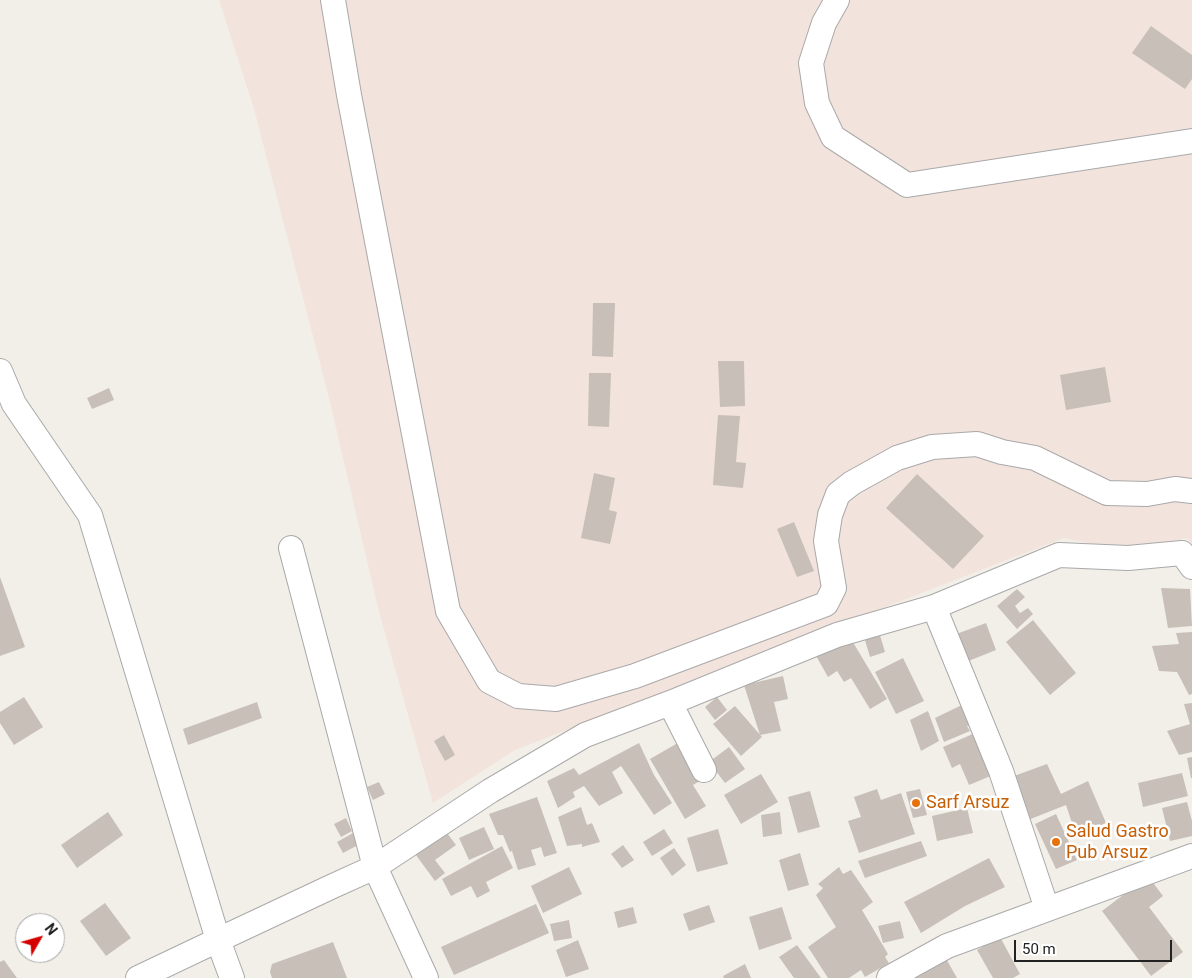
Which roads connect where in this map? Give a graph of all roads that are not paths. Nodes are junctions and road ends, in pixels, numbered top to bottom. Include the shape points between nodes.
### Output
1 (333, 0) edge
2 (837, 0) edge
3 (1192, 142) edge
4 (0, 371) edge
5 (1192, 491) edge
6 (291, 548) dead end
7 (1192, 567) edge
8 (934, 607) junction
9 (670, 703) junction
10 (704, 770) dead end
11 (1192, 856) edge
12 (375, 868) junction
13 (1047, 909) junction
14 (218, 940) junction
15 (138, 978) edge
16 (232, 978) edge
17 (426, 978) edge
18 (889, 978) edge

1 - 5 street via 348,95 448,611 489,681 518,696 556,698 635,676 826,604 834,588 826,541 838,494 897,458 932,447 977,444 1035,458 1107,493
2 - 3 street via 824,23 812,63 817,103 833,137 907,185
4 - 14 street via 14,404 90,515
6 - 12 street
7 - 8 street via 1182,553 1128,558 1059,555
8 - 9 street via 837,635
8 - 13 street via 1001,771
9 - 10 street
9 - 12 street via 585,735 490,790
11 - 13 street
12 - 14 street
12 - 17 street
13 - 18 street via 947,946
14 - 15 street
14 - 16 street

